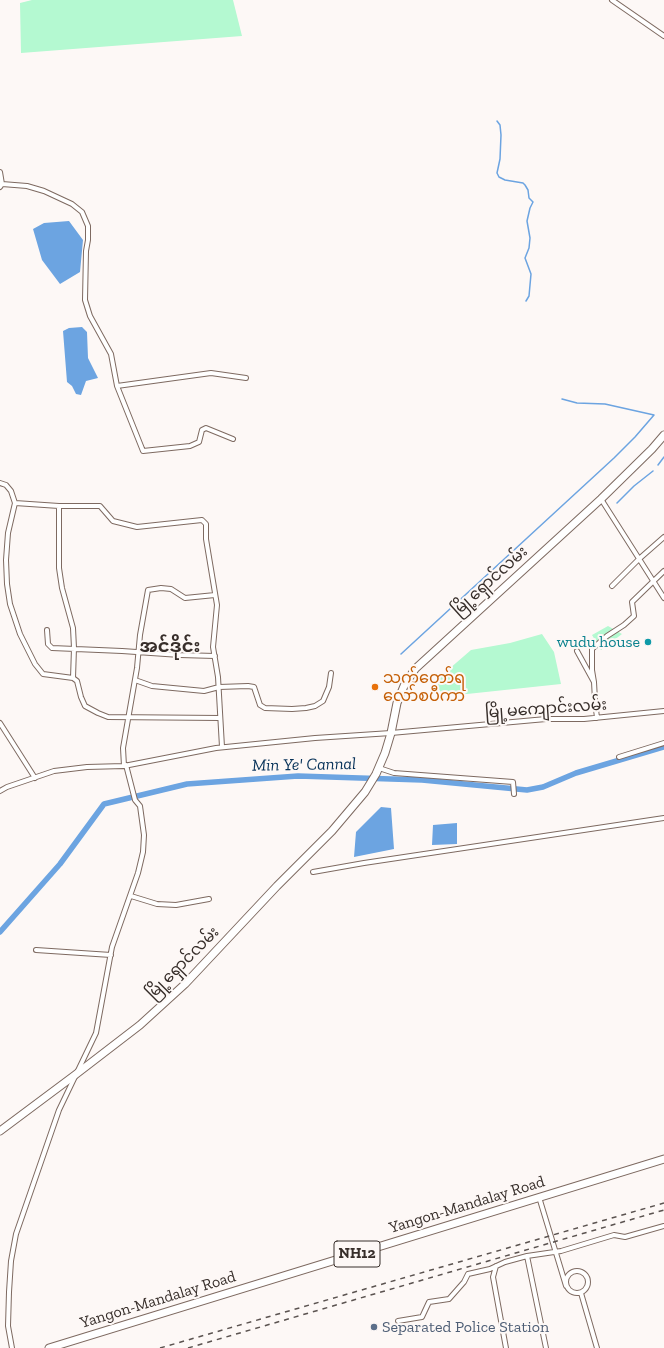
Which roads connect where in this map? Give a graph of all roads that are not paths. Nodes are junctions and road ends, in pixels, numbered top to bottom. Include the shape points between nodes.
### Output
1 (612, 0) edge
2 (664, 36) edge
3 (0, 172) edge
4 (1, 186) edge
5 (246, 378) dead end
6 (116, 386) junction
7 (664, 435) edge
8 (233, 439) dead end
9 (0, 483) edge
10 (600, 498) junction
11 (15, 503) junction
12 (59, 506) junction
13 (664, 537) edge
14 (639, 559) junction
15 (664, 571) edge
16 (653, 582) junction
17 (612, 586) dead end
18 (215, 595) junction
19 (664, 598) edge
20 (47, 630) dead end
21 (74, 648) junction
22 (577, 651) dead end
23 (139, 652) junction
24 (215, 656) junction
25 (331, 673) dead end
26 (73, 678) junction
27 (135, 680) junction
28 (594, 682) junction
29 (219, 687) junction
30 (664, 711) edge
31 (128, 717) junction
32 (220, 718) junction
33 (597, 718) junction
34 (0, 723) edge
35 (391, 733) junction
36 (664, 743) edge
37 (222, 747) junction
38 (619, 757) dead end
39 (125, 766) junction
40 (377, 771) junction
41 (35, 778) junction
42 (0, 791) edge
43 (514, 794) dead end
44 (664, 818) edge
45 (313, 872) dead end
46 (131, 896) junction
47 (209, 899) dead end
48 (36, 950) dead end
49 (111, 955) junction
50 (75, 1075) junction
51 (0, 1131) edge
52 (664, 1159) edge
53 (539, 1197) junction
54 (664, 1226) edge
55 (556, 1251) junction
56 (527, 1256) junction
57 (496, 1266) junction
58 (566, 1286) junction
59 (581, 1293) junction
60 (398, 1321) dead end
61 (12, 1348) edge
62 (49, 1348) edge
63 (506, 1348) edge
64 (546, 1348) edge
65 (597, 1348) edge

1 - 2 street
3 - 4 street
4 - 6 street via 27,186 44,191 72,204 82,212 88,226 86,300 90,316 111,354
5 - 6 street via 211,373
6 - 8 street via 143,451 190,446 199,442 202,430 206,428
7 - 10 main road, မြို့ရှောင်လမ်း
9 - 11 street via 11,491
10 - 14 street
10 - 35 main road, မြို့ရှောင်လမ်း via 415,669 397,702
11 - 12 street
11 - 26 street via 8,532 6,560 10,604 20,634 43,674
12 - 18 street via 100,506 113,521 137,527 202,520 206,524
12 - 21 street via 59,568 73,628
13 - 14 street
14 - 16 street
14 - 17 street
15 - 16 street
16 - 19 street
16 - 28 street via 632,602 634,616 592,649
18 - 23 street via 185,598 171,589 148,590
18 - 24 street
20 - 21 street via 48,644 52,648
21 - 23 street
21 - 26 street
22 - 28 street
23 - 24 street
23 - 27 street
24 - 29 street
25 - 29 street via 329,687 323,700 315,706 306,708 265,708 260,705 254,688 238,685
26 - 31 street via 77,681 85,706 108,717
27 - 29 street via 173,689 204,691
27 - 31 street
28 - 33 street
29 - 32 street
30 - 33 street, မြို့မကျောင်းလမ်း
31 - 32 street
31 - 39 street via 123,748
32 - 37 street
33 - 35 street, မြို့မကျောင်းလမ်း via 546,719
34 - 41 street
35 - 37 street, မြို့မကျောင်းလမ်း
35 - 40 main road, မြို့ရှောင်လမ်း
36 - 38 street
37 - 39 street, မြို့မကျောင်းလမ်း
39 - 41 street, မြို့မကျောင်းလမ်း via 87,767
39 - 46 street via 140,806 144,835 143,852
40 - 43 street via 513,782
40 - 50 main road, မြို့ရှောင်လမ်း via 365,792 332,831 185,984 140,1025
41 - 42 street, မြို့မကျောင်းလမ်း
44 - 45 street
46 - 47 street via 157,904 176,906
46 - 49 street
48 - 49 street
49 - 50 street via 96,1033
50 - 51 main road, မြို့ရှောင်လမ်း
50 - 61 street via 59,1110 16,1234 9,1292 8,1326
52 - 53 main road, Yangon-Mandalay Road / NH12
53 - 55 street
53 - 62 main road, Yangon-Mandalay Road / NH12
54 - 55 street via 625,1237 614,1235
55 - 56 street
55 - 58 street
56 - 57 street
56 - 64 street
57 - 60 street via 468,1274 449,1299 429,1302 422,1317
57 - 63 street via 493,1277
58 - 59 street via 570,1292
58 - 59 street via 566,1278 571,1273 581,1272 588,1280 587,1288
59 - 65 street

